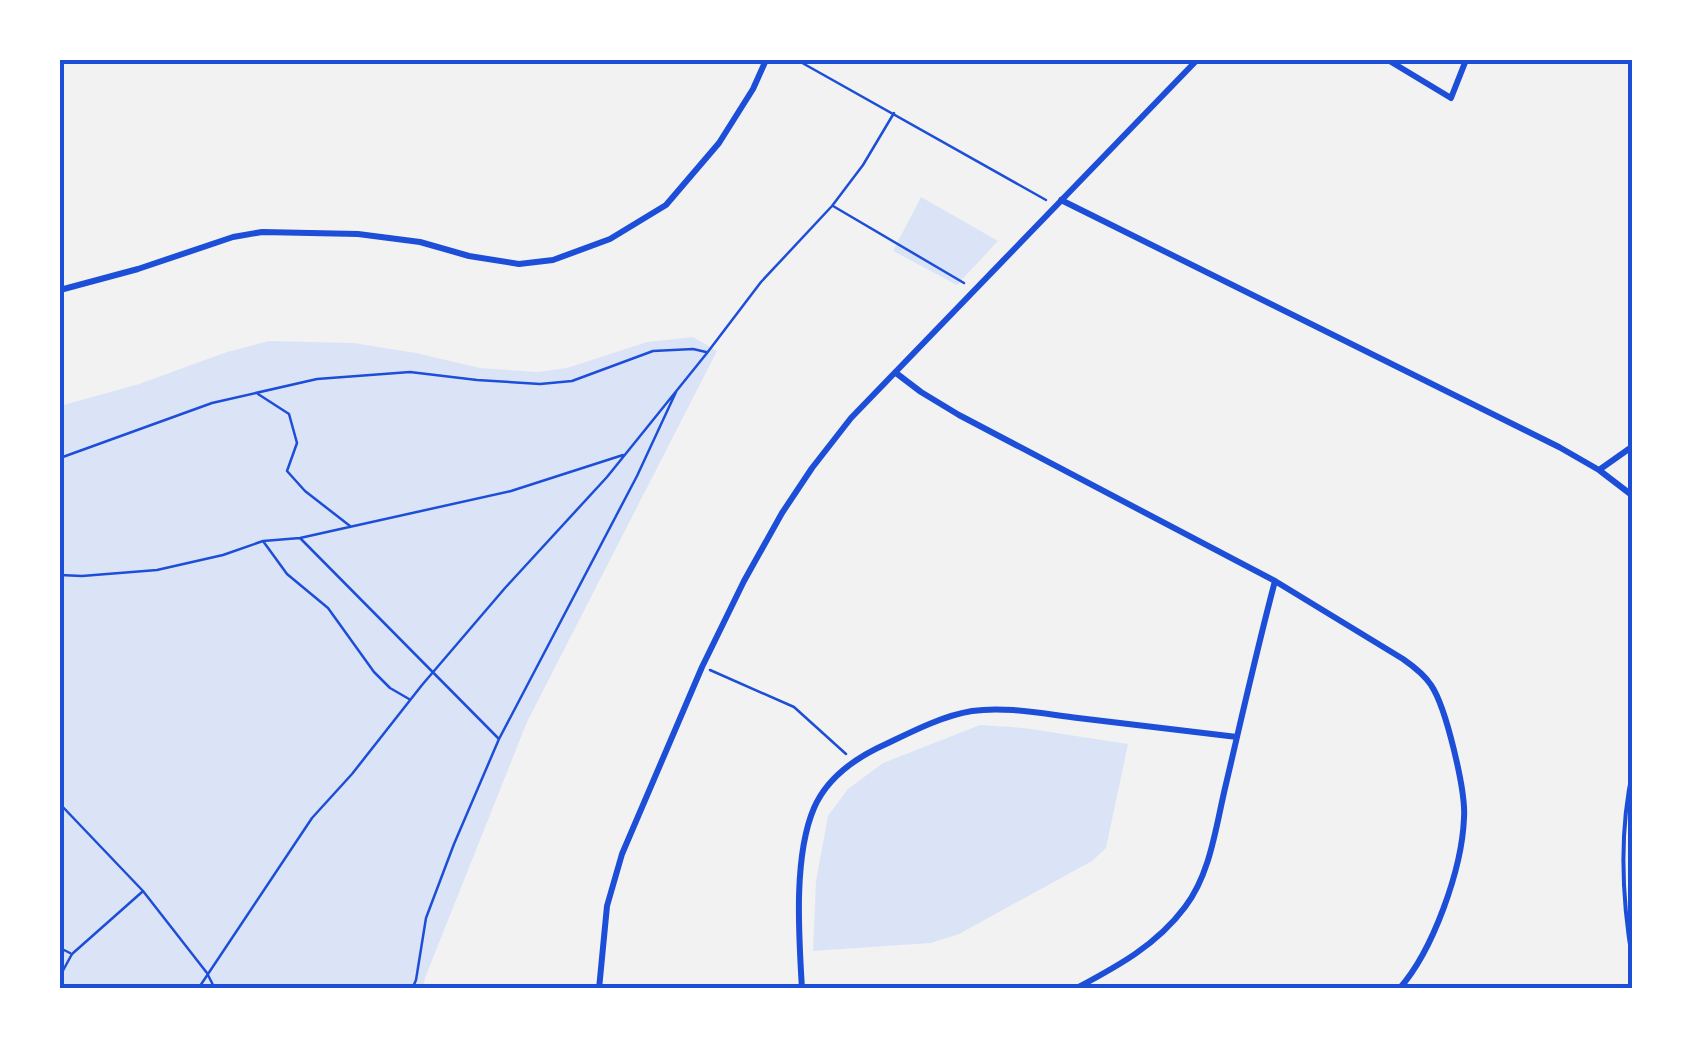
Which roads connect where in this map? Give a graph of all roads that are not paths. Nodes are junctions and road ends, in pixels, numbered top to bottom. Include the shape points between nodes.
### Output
1 (766, 60) edge
2 (1197, 60) edge
3 (1388, 60) edge
4 (1466, 60) edge
5 (1061, 200) junction
6 (60, 290) edge
7 (896, 373) junction
8 (1633, 446) edge
9 (1600, 470) junction
10 (1633, 496) edge
11 (1275, 582) junction
12 (1236, 738) junction
13 (1633, 769) edge
14 (1633, 964) edge
15 (599, 989) edge
16 (802, 989) edge
17 (1074, 989) edge
18 (1399, 989) edge

1 - 6 street via 719,142 666,205 610,239 553,260 520,264 358,234 262,232
2 - 5 street
3 - 4 street via 1450,98
5 - 7 street
5 - 9 street
7 - 11 street via 960,415
7 - 15 street via 851,418 782,512 702,667 622,854 607,906
8 - 9 street
9 - 10 street
11 - 12 street
11 - 18 street via 1419,670 1445,718 1465,814 1461,848 1430,943
12 - 16 street via 976,710 872,750 822,793 812,812 798,928
12 - 17 street via 1199,885 1152,942
13 - 14 lane via 1624,860

